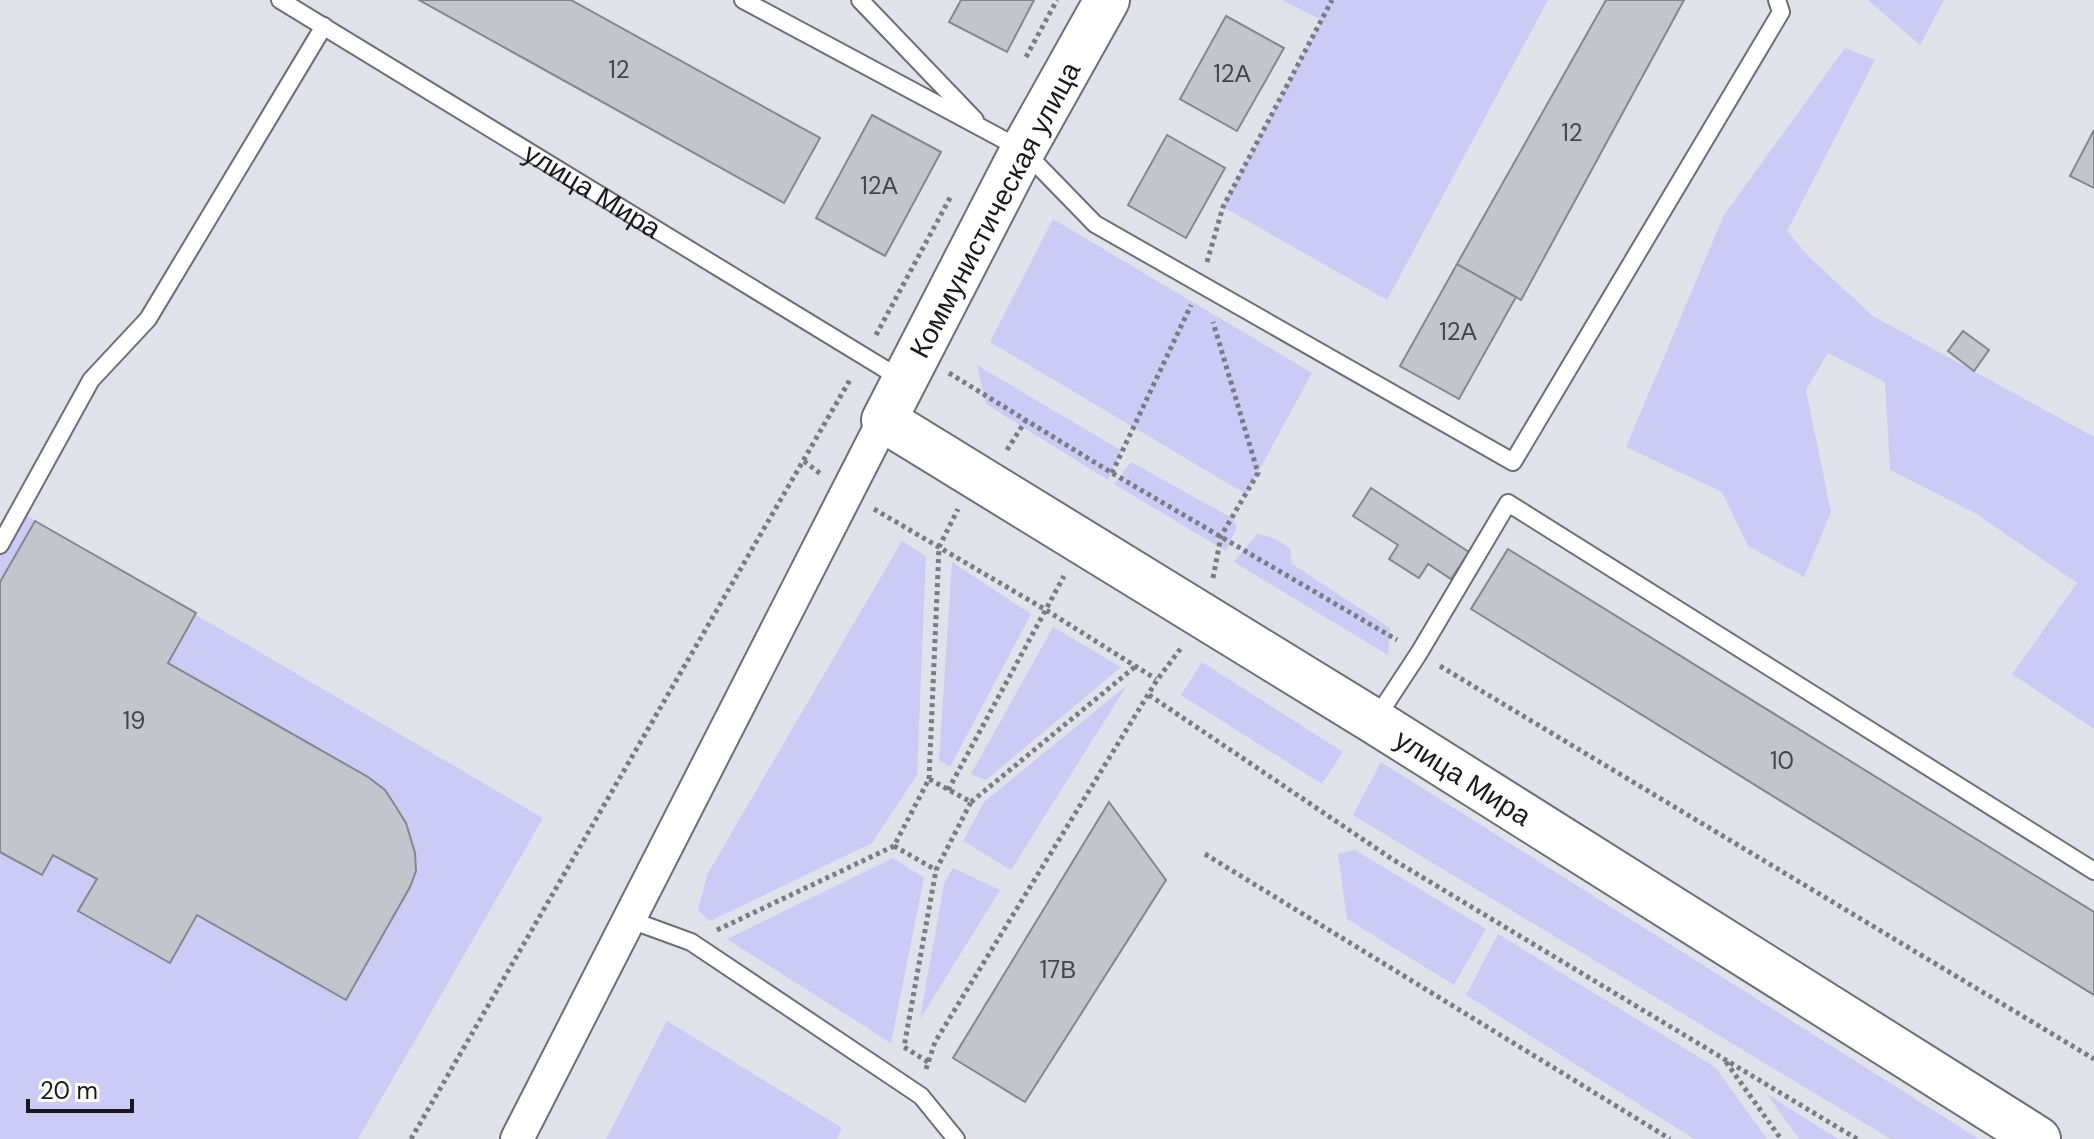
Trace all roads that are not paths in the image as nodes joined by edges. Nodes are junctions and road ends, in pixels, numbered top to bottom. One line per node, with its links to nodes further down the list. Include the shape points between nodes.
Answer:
1 (280, 0): 6 (lane, улица Мира)
2 (743, 0): 7 (lane)
3 (860, 0): 7 (lane)
4 (1107, 0): 7 (street, Коммунистическая улица)
5 (1777, 0): 7 (lane, via 1781,12 1513,462 1095,224)
6 (324, 26): 8 (lane, улица Мира, via 865,355); 10 (lane, via 148,319 91,380)
7 (1005, 141): 8 (street, Коммунистическая улица)
8 (911, 368): 9 (street, Коммунистическая улица)
9 (884, 420): 11 (street, улица Мира); 13 (street)
10 (0, 545)
11 (1374, 721): 12 (lane, via 1508,503); 16 (street, улица Мира)
12 (2094, 871)
13 (628, 919): 14 (street); 15 (lane, via 691,942 921,1096)
14 (517, 1139)
15 (956, 1139)
16 (2038, 1139)

